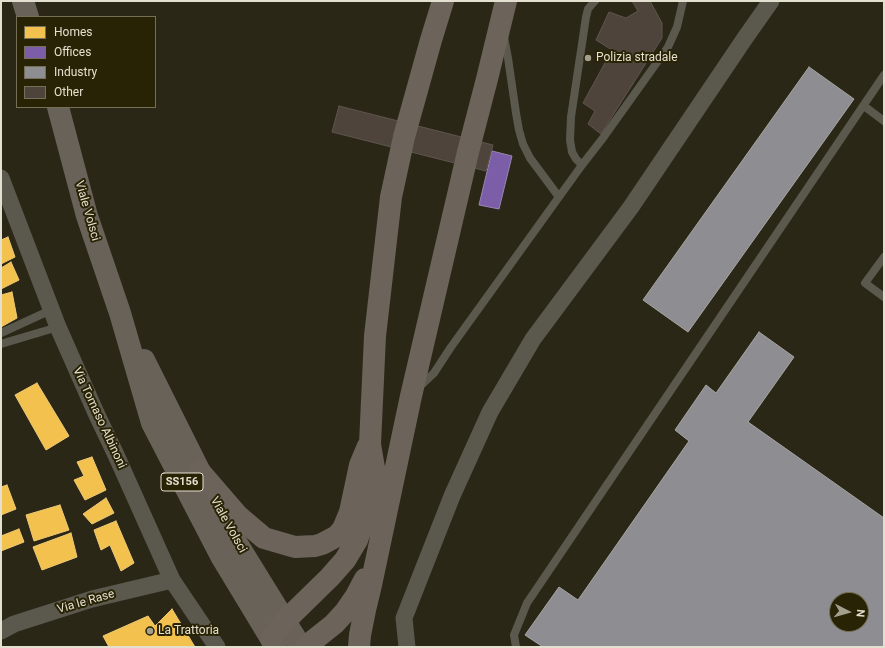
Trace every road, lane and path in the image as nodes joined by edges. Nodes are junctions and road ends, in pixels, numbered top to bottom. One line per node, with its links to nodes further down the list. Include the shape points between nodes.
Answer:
1 (23, 1): 7 (main road)
2 (443, 1): 23 (highway, via 404,137 391,197 375,336)
3 (595, 1): 12 (lane, via 588,9 586,17 571,117 572,152)
4 (683, 1): 12 (lane, via 677,27 668,47)
5 (771, 1): 34 (street, via 632,207 533,339 490,412 452,496 404,618)
6 (503, 11): 14 (lane, via 516,113 523,144 530,158); 22 (highway)
7 (28, 16)
8 (884, 75): 9 (lane)
9 (864, 106): 11 (lane); 35 (lane, via 527,603 514,635)
10 (58, 108): 18 (main road, Viale Volsci / SS156, via 87,216)
11 (884, 120)
12 (582, 165): 14 (lane)
13 (1, 178): 17 (street, Via Tomaso Albinoni)
14 (559, 197): 22 (lane, via 434,373)
15 (884, 257): 16 (lane, via 865,284)
16 (884, 297)
17 (51, 310): 19 (street, Via Tomaso Albinoni); 20 (lane)
18 (120, 313): 24 (main road, Viale Volsci / SS156); 29 (main road, Viale Volsci / SS156, via 152,423 221,556)
19 (58, 327): 21 (lane); 26 (street, Via Tomaso Albinoni)
20 (1, 334)
21 (1, 344)
22 (411, 396): 25 (highway)
23 (370, 444): 24 (highway, via 360,465 350,512 343,529 337,536 315,546 295,547 264,538 238,516); 27 (highway, via 374,468 372,493 357,540 345,560 330,577)
24 (200, 472): 27 (main road, Viale Volsci / SS156, via 230,532)
25 (379, 546): 32 (highway, via 346,612); 33 (highway, via 360,635)
26 (172, 580): 28 (street, Via le Rase, via 92,599 14,624); 30 (street, Via Tomaso Albinoni)
27 (285, 620): 29 (highway); 31 (main road, Viale Volsci / SS156)
28 (1, 631)
29 (274, 643)
30 (217, 647)
31 (301, 647)
32 (305, 647)
33 (360, 647)
34 (407, 647)
35 (516, 647)

